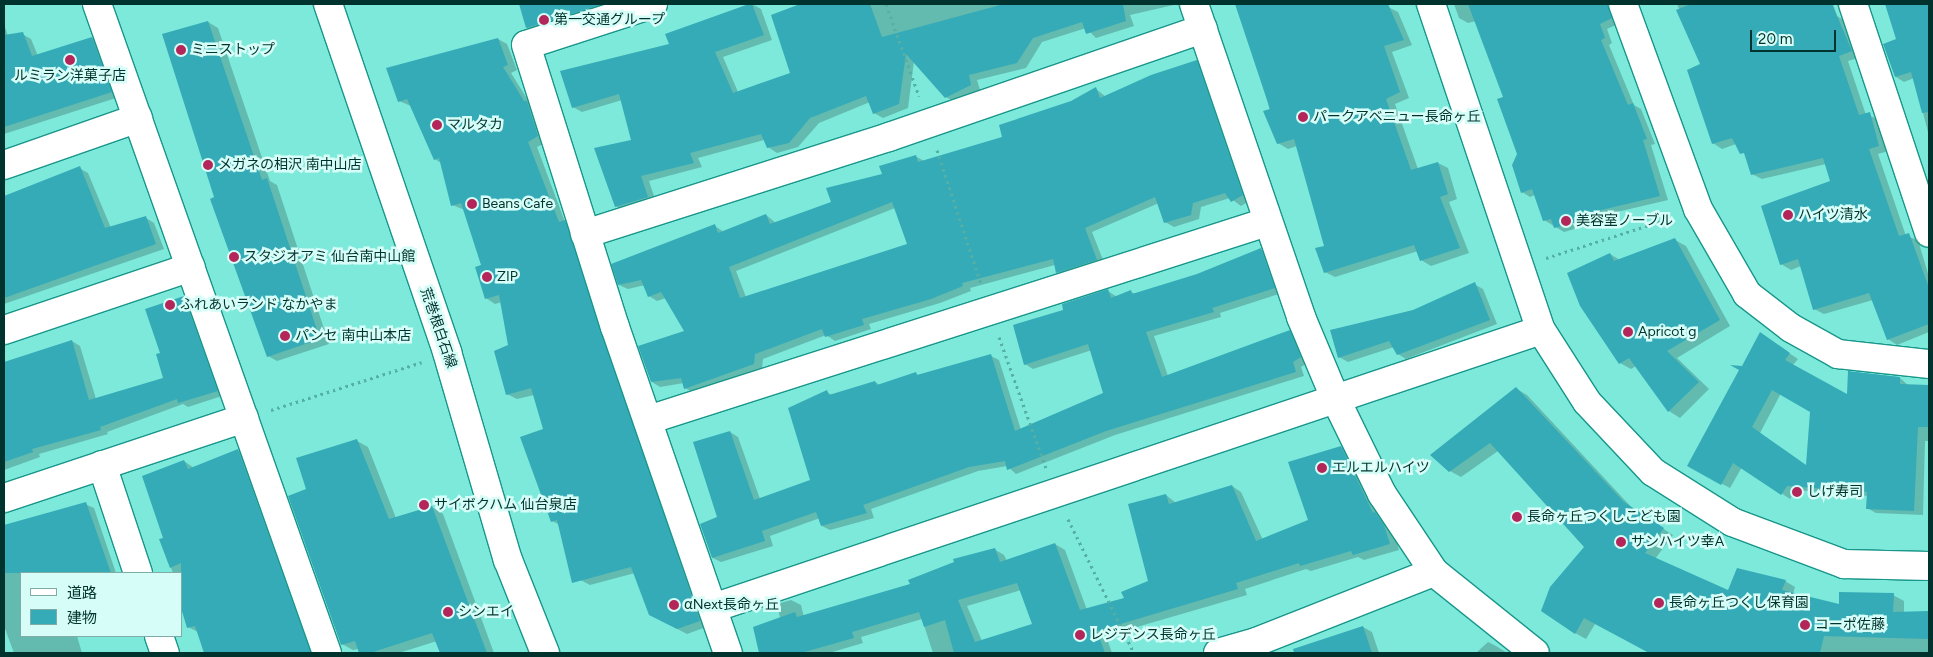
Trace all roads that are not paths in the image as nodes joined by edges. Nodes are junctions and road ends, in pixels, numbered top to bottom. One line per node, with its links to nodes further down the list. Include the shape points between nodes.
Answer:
1 (97, 4): 9 (street)
2 (328, 4): 31 (street, 荒巻根白石線, via 447,352 508,560)
3 (653, 4): 13 (street, via 526,45)
4 (1194, 4): 8 (street)
5 (1431, 4): 16 (street)
6 (1623, 4): 17 (street, via 1698,209 1747,294 1791,328 1838,354)
7 (1853, 4): 12 (street)
8 (1203, 30): 11 (street); 13 (street, via 888,137)
9 (138, 118): 10 (street); 14 (street)
10 (4, 165)
11 (1267, 222): 18 (street, via 1301,317); 20 (street)
12 (1929, 233)
13 (585, 234): 20 (street)
14 (191, 267): 15 (street); 19 (street)
15 (4, 330)
16 (1541, 330): 18 (street); 23 (street, via 1587,402 1652,472 1732,522 1844,564)
17 (1929, 364)
18 (1335, 398): 25 (street, via 1382,494); 26 (street)
19 (244, 418): 21 (street); 30 (street)
20 (648, 420): 26 (street)
21 (102, 465): 22 (street); 24 (street)
22 (4, 498)
23 (1929, 566)
24 (138, 572)
25 (1434, 572): 28 (street); 34 (street)
26 (713, 608): 32 (street)
27 (159, 637): 29 (street)
28 (1260, 648): 33 (street)
29 (165, 653)
30 (326, 653)
31 (545, 653)
32 (728, 653)
33 (1218, 653)
34 (1536, 653)

